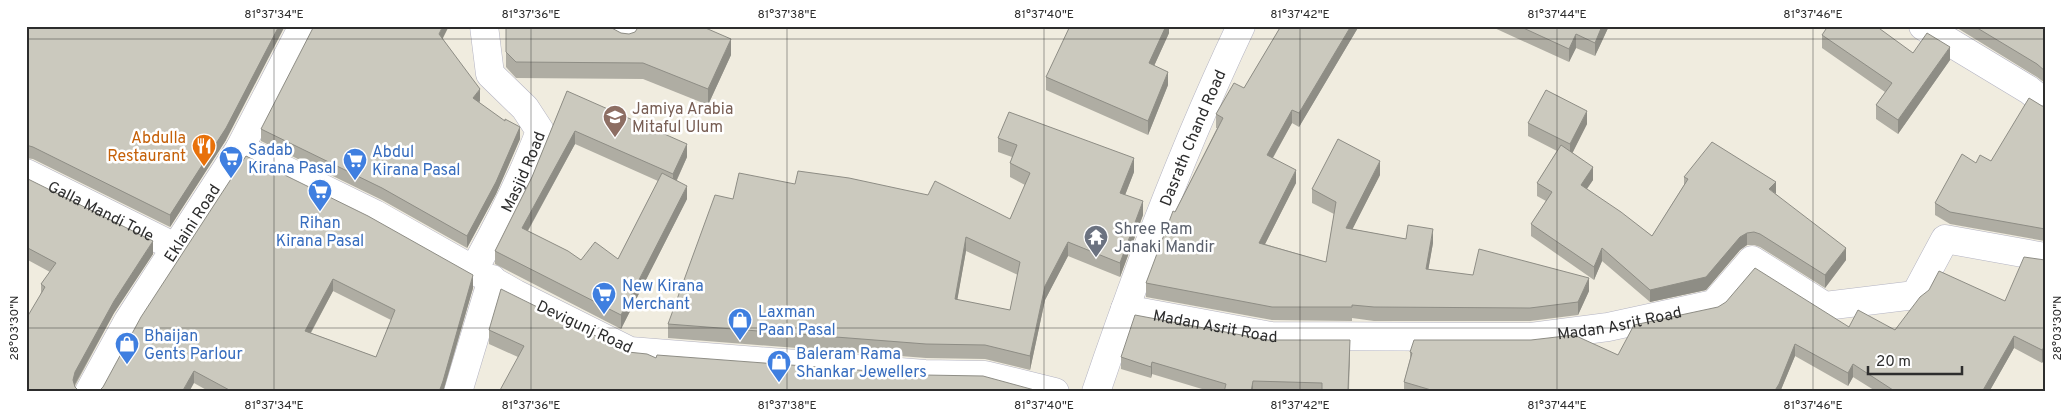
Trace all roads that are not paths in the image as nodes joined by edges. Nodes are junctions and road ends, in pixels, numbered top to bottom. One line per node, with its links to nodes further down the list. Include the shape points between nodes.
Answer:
1 (303, 26): 8 (street, Eklaini Road)
2 (484, 26): 12 (street, Masjid Road, via 490,74 525,108 540,131 503,216)
3 (608, 26): 4 (street, via 627,34)
4 (632, 26)
5 (1241, 26): 13 (street, Dasrath Chand Road, via 1214,83)
6 (1923, 26): 7 (street, via 2029,90)
7 (2045, 104)
8 (240, 148): 10 (street, Eklaini Road); 12 (street, Devigunj Road, via 375,214)
9 (26, 173): 10 (street, Galla Mandi Tole)
10 (175, 247): 14 (street, Eklaini Road, via 128,321)
11 (2045, 257): 13 (street, Madan Asrit Road, via 1945,239 1915,295 1825,306 1752,260 1714,304 1608,327 1531,337 1271,336)
12 (483, 274): 15 (street); 16 (street, Devigunj Road, via 630,351 925,374 985,375)
13 (1124, 309): 17 (street, Dasrath Chand Road)
14 (89, 392)
15 (458, 392)
16 (1055, 392)
17 (1096, 392)

